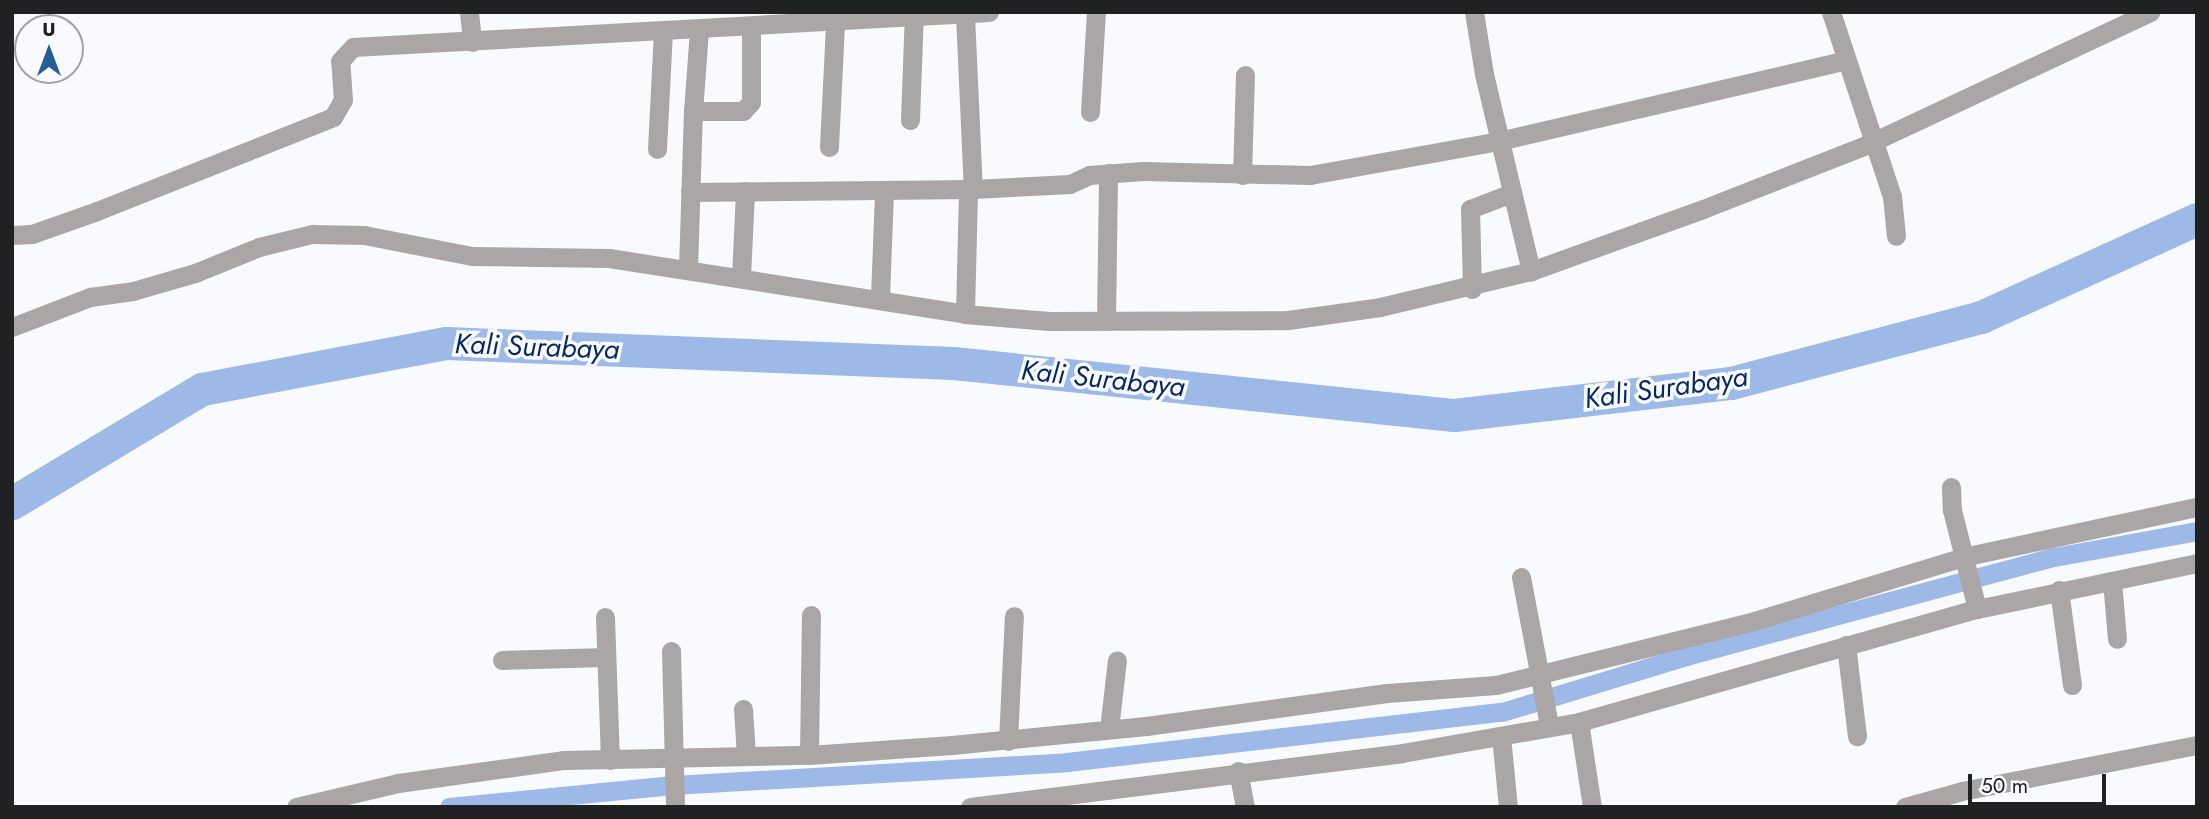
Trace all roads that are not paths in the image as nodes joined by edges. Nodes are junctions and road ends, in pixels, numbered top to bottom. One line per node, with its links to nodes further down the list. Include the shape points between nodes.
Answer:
1 (469, 12): 12 (street)
2 (989, 12): 8 (street)
3 (1096, 12): 16 (street)
4 (1474, 12): 18 (street)
5 (1831, 12): 13 (street)
6 (2150, 12): 19 (street)
7 (915, 15): 8 (street); 9 (street); 17 (street)
8 (964, 15): 24 (street)
9 (835, 23): 11 (street); 20 (street)
10 (681, 26): 11 (street); 12 (street); 15 (street); 21 (street)
11 (751, 26): 15 (street, via 748,110)
12 (472, 42): 29 (street, via 353,47 340,61 343,100 333,117 97,211 32,234)
13 (1846, 60): 18 (street); 19 (street)
14 (1245, 75): 23 (street)
15 (693, 111): 27 (street)
16 (1090, 112)
17 (910, 120)
18 (1499, 141): 23 (street, via 1329,173); 28 (street)
19 (1871, 142): 30 (street, via 1892,196); 32 (street)
20 (829, 147)
21 (657, 149)
22 (1108, 173): 23 (street); 24 (street, via 1070,184); 37 (street)
23 (1242, 175)
24 (970, 189): 26 (street); 36 (street)
25 (745, 191): 26 (street); 27 (street); 33 (street)
26 (884, 191): 35 (street)
27 (690, 192): 31 (street)
28 (1511, 193): 32 (street); 34 (street, via 1470,209)
29 (12, 235)
30 (1896, 236)
31 (688, 270): 33 (street); 38 (street, via 609,258 472,256 364,235 312,234 259,247 195,274 146,288 90,297)
32 (1531, 271): 34 (street)
33 (741, 277): 35 (street)
34 (1472, 289): 37 (street, via 1288,320)
35 (880, 298): 36 (street)
36 (965, 314): 37 (street)
37 (1106, 321)
38 (12, 327)
39 (1951, 487): 41 (street)
40 (2197, 507): 41 (street)
41 (1964, 559): 46 (street); 56 (street)
42 (2197, 563): 44 (street)
43 (1521, 577): 56 (street)
44 (2112, 580): 45 (street); 50 (street)
45 (2059, 590): 46 (street); 57 (street)
46 (1974, 601): 51 (street)
47 (811, 615): 67 (street)
48 (1014, 616): 64 (street)
49 (605, 617): 53 (street)
50 (2118, 639)
51 (1846, 645): 60 (street); 63 (street)
52 (671, 651): 69 (street)
53 (606, 657): 54 (street); 68 (street)
54 (502, 660)
55 (1117, 660): 61 (street)
56 (1540, 678): 59 (street); 61 (street)
57 (2072, 685)
58 (743, 709): 66 (street)
59 (1548, 720): 60 (street); 62 (street)
60 (1579, 722): 77 (street)
61 (1109, 729): 64 (street)
62 (1501, 736): 70 (street); 76 (street)
63 (1857, 736)
64 (1007, 740): 67 (street)
65 (2197, 745): 78 (street, via 1962,791)
66 (746, 755): 67 (street); 69 (street)
67 (809, 755)
68 (610, 760): 69 (street); 73 (street, via 564,760 398,783)
69 (675, 760): 74 (street)
70 (1238, 771): 71 (street); 75 (street)
71 (1096, 799): 72 (street)
72 (982, 806)
73 (296, 807)
74 (675, 807)
75 (1245, 807)
76 (1508, 807)
77 (1592, 807)
78 (1905, 807)

